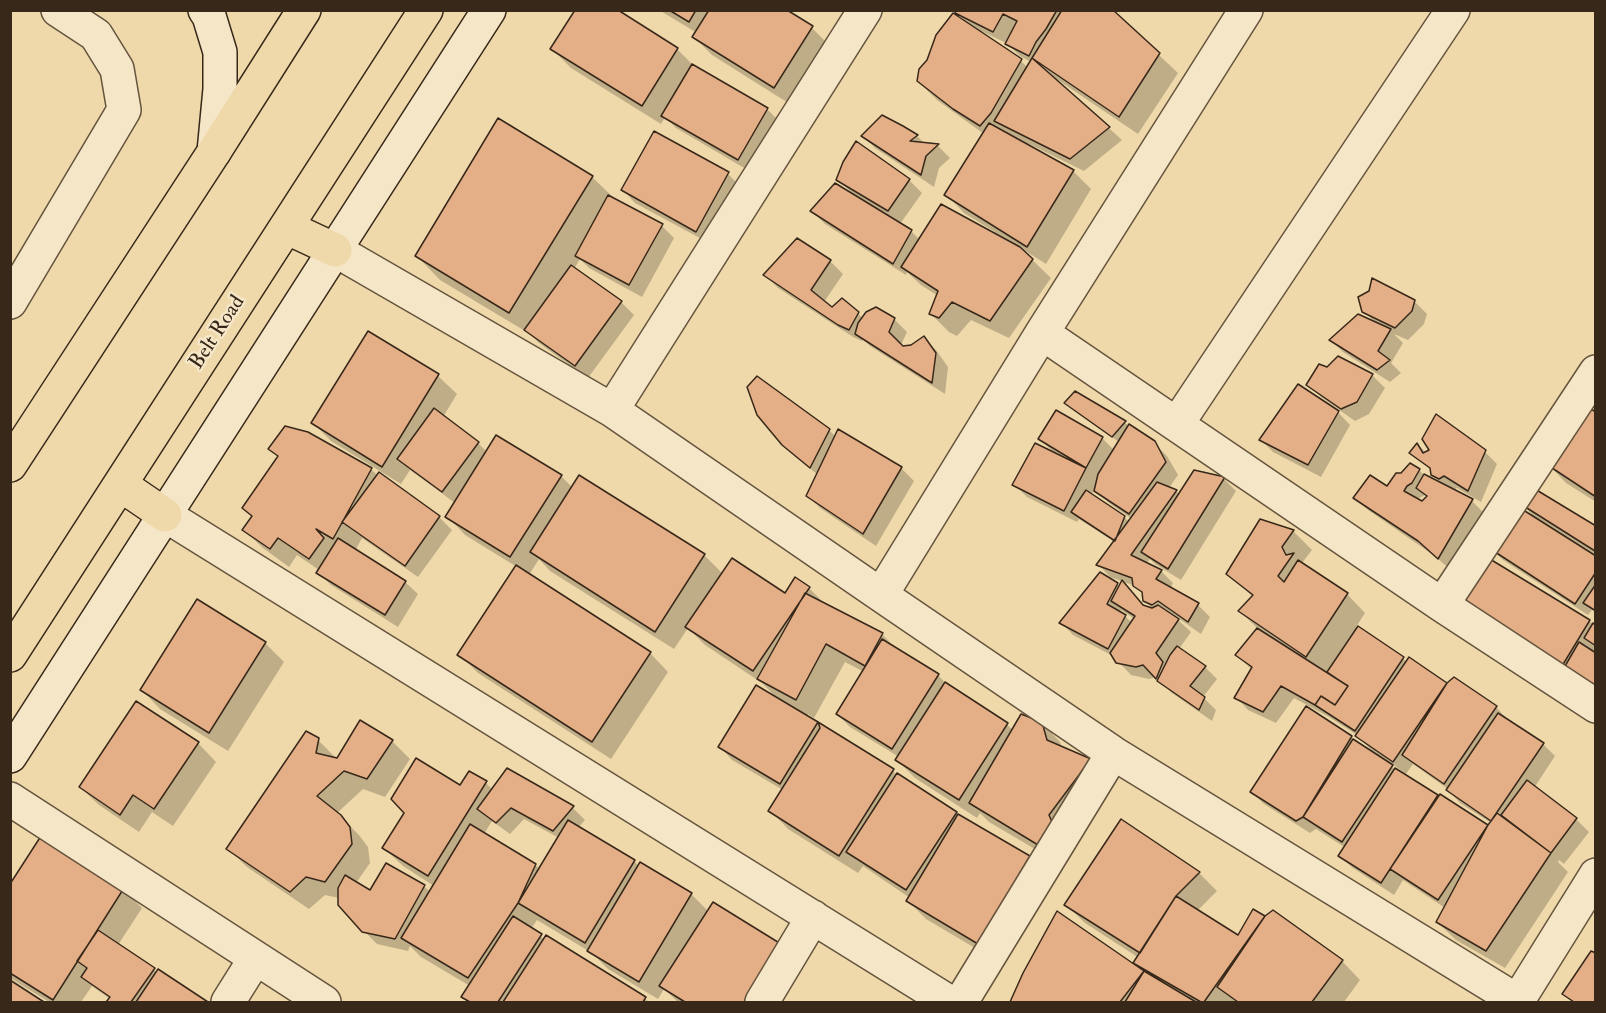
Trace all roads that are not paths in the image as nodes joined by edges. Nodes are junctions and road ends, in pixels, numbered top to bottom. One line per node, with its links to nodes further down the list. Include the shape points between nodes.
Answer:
1 (58, 10): 12 (street, via 96,35 117,69 124,110)
2 (205, 10): 9 (street, via 220,52)
3 (304, 10): 9 (main road)
4 (426, 10): 10 (main road, Belt Road)
5 (489, 10): 11 (street)
6 (865, 10): 15 (street)
7 (1246, 10): 13 (street)
8 (1453, 10): 16 (street)
9 (214, 152): 17 (main road)
10 (286, 227): 11 (main road); 18 (main road, Belt Road)
11 (335, 250): 15 (street); 19 (street)
12 (10, 302)
13 (1042, 333): 16 (street); 20 (street)
14 (1596, 372): 21 (street)
15 (612, 410): 20 (street)
16 (1177, 424): 21 (street)
17 (10, 465)
18 (121, 484): 19 (main road); 22 (main road, Belt Road)
19 (165, 515): 25 (street); 28 (street)
20 (881, 596): 24 (street)
21 (1442, 605): 23 (street)
22 (10, 655)
23 (1596, 706)
24 (1113, 753): 34 (street); 35 (street)
25 (10, 756)
26 (10, 799): 29 (street)
27 (1596, 875): 35 (street)
28 (813, 917): 32 (street); 33 (street)
29 (255, 958): 30 (street); 31 (street)
30 (228, 1002)
31 (324, 1002)
32 (762, 1002)
33 (949, 1002)
34 (962, 1002)
35 (1518, 1002)

